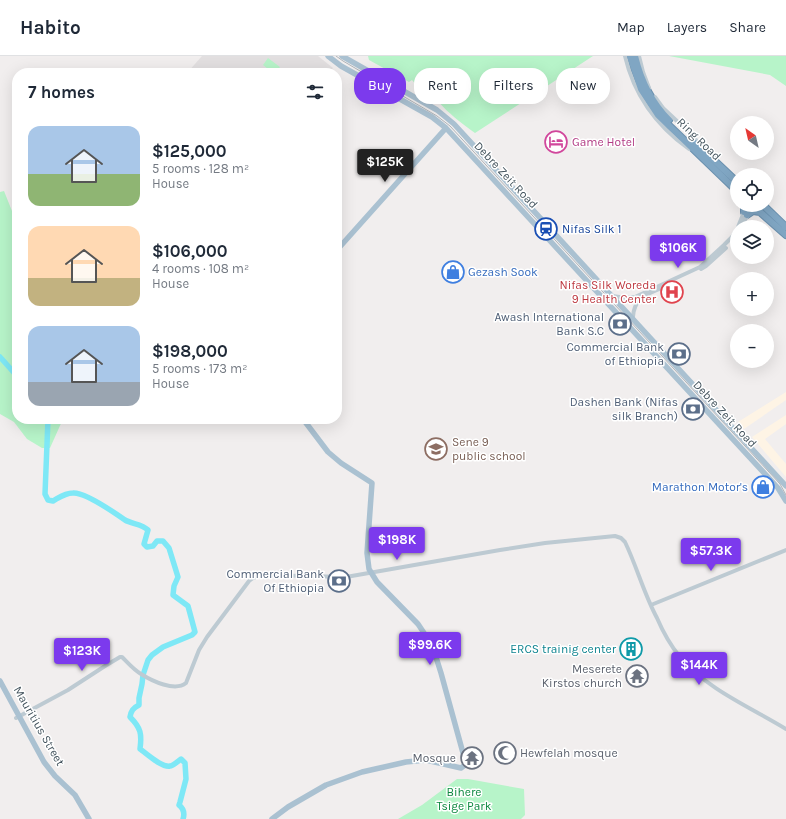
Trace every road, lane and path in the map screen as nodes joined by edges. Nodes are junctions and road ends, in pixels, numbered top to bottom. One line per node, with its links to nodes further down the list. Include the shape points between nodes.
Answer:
1 (328, 56): 7 (main road, Debre Zeit Road, via 341,66 432,117)
2 (342, 56): 19 (main road, Debre Zeit Road, via 447,118)
3 (625, 56): 8 (street, via 638,92 655,118 685,145)
4 (630, 56): 8 (highway, Ring Road, via 639,85 650,105)
5 (634, 56): 8 (highway, Ring Road, via 643,84 654,102)
6 (639, 56): 8 (street, via 647,82 657,100 694,137)
7 (446, 128): 17 (main road); 23 (main road, Debre Zeit Road, via 778,488)
8 (699, 150): 9 (highway, Ring Road); 10 (highway, Ring Road)
9 (730, 176)
10 (730, 183)
11 (760, 212): 14 (highway)
12 (770, 212): 13 (highway)
13 (786, 227)
14 (786, 235)
15 (730, 238): 18 (street, via 704,264)
16 (730, 243): 18 (street, via 706,266)
17 (342, 244)
18 (662, 286): 19 (street, via 635,297); 20 (street, via 636,302)
19 (612, 296): 20 (main road, Debre Zeit Road)
20 (632, 318): 22 (main road, Debre Zeit Road)
21 (307, 424): 25 (main road, via 328,452 372,483 367,553)
22 (786, 486)
23 (786, 501)
24 (786, 550): 26 (street)
25 (370, 574): 26 (street, via 545,543 617,537 627,546); 29 (street, via 346,577 262,575 253,578 207,637 183,686 171,687 140,674 120,657 68,690); 32 (main road, via 414,620 430,642 441,672 465,761 464,767 457,768 426,760 362,772 326,785)
26 (651, 605): 30 (street, via 674,649 692,670 718,690)
27 (0, 681): 29 (main road, Mauritius Street)
28 (0, 687): 29 (main road, Mauritius Street)
29 (18, 717): 31 (main road, Mauritius Street, via 46,766 75,795)
30 (786, 729)
31 (88, 819)
32 (272, 819)

